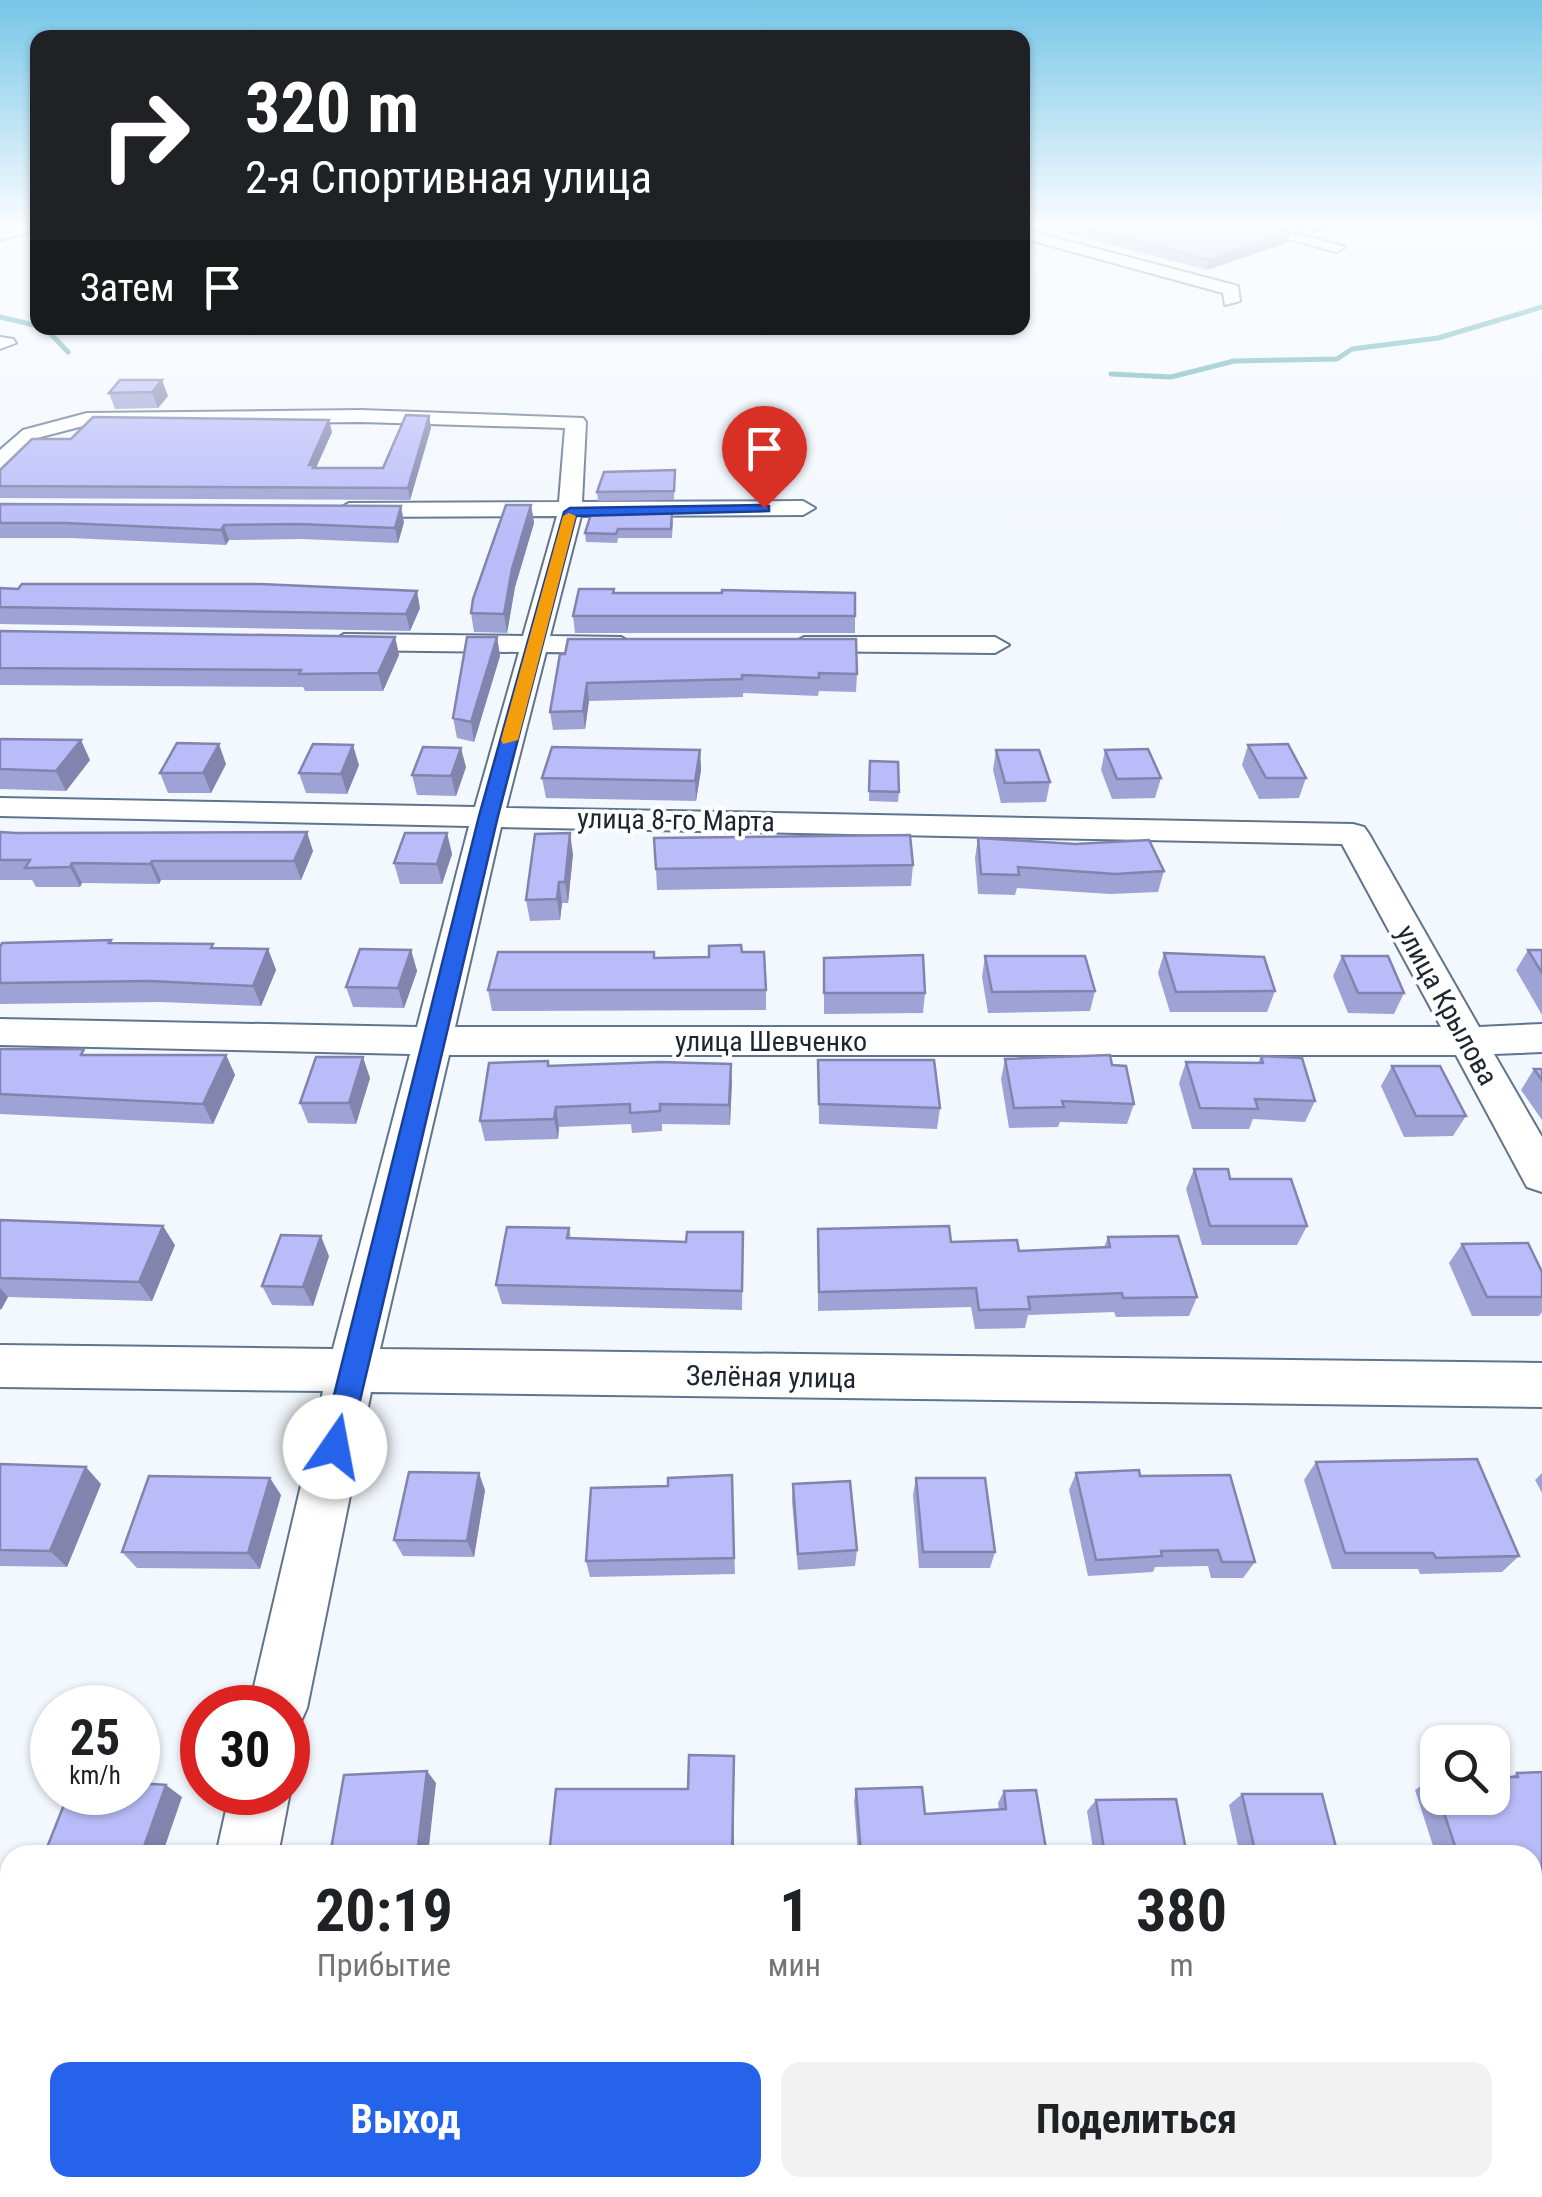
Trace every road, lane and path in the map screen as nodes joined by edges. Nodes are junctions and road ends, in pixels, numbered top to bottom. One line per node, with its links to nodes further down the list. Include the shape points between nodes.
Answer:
1 (0, 462): 4 (street, via 30,434 87,419 576,422)
2 (803, 508): 4 (street)
3 (334, 510): 4 (street)
4 (570, 512): 9 (street)
5 (317, 642): 9 (street)
6 (995, 644): 8 (street)
7 (655, 645): 9 (street)
8 (775, 645)
9 (535, 646): 11 (street)
10 (0, 807): 11 (street, улица 8-го Марта)
11 (488, 816): 12 (street, улица 8-го Марта); 15 (street)
12 (1353, 834): 16 (street, улица Крылова)
13 (0, 1032): 15 (street, улица Шевченко)
14 (1542, 1038): 16 (street, улица Шевченко)
15 (435, 1041): 16 (street, улица Шевченко); 19 (street)
16 (1466, 1041): 17 (street, улица Крылова)
17 (1542, 1175)
18 (0, 1366): 19 (street, Зелёная улица)
19 (351, 1372): 20 (street, Зелёная улица); 21 (street)
20 (1542, 1385)
21 (283, 1685)
22 (255, 1815): 23 (street)
23 (248, 1845)

